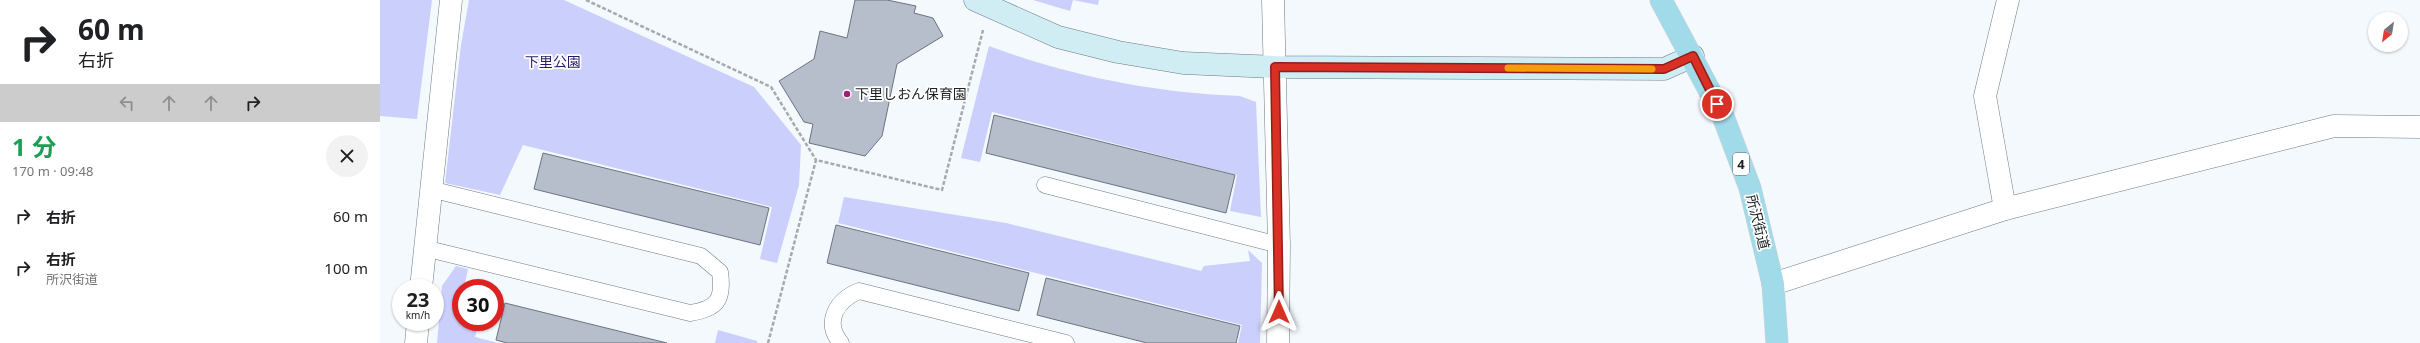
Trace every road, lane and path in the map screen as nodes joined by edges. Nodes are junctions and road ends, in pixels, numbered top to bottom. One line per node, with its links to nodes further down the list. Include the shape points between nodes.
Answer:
1 (451, 0): 12 (street)
2 (586, 0): 10 (path, via 771,87)
3 (1273, 0): 8 (street)
4 (1661, 0): 7 (main road, 所沢街道 / 4)
5 (2008, 0): 13 (street, via 1985,96)
6 (982, 3): 8 (street, via 1058,37 1118,52 1183,63); 10 (path, via 942,190)
7 (1693, 56): 8 (street, via 1664,69); 17 (main road, 所沢街道 / 4, via 1723,116 1750,188)
8 (1275, 67): 14 (street)
9 (2420, 127): 13 (street, via 2334,126)
10 (816, 160): 20 (path)
11 (1045, 185): 14 (lane)
12 (430, 189): 15 (street); 15 (lane, via 700,256 720,272 722,286 717,303 707,311 690,313)
13 (2005, 209): 17 (street)
14 (1279, 245): 23 (street)
15 (424, 248): 16 (street)
16 (422, 279)
17 (1773, 284): 24 (main road, 所沢街道 / 4)
18 (417, 331): 19 (street)
19 (416, 343)
20 (768, 343)
21 (841, 343): 22 (lane, via 833,331 832,319 837,306 859,290)
22 (1066, 343)
23 (1278, 343)
24 (1777, 343)

